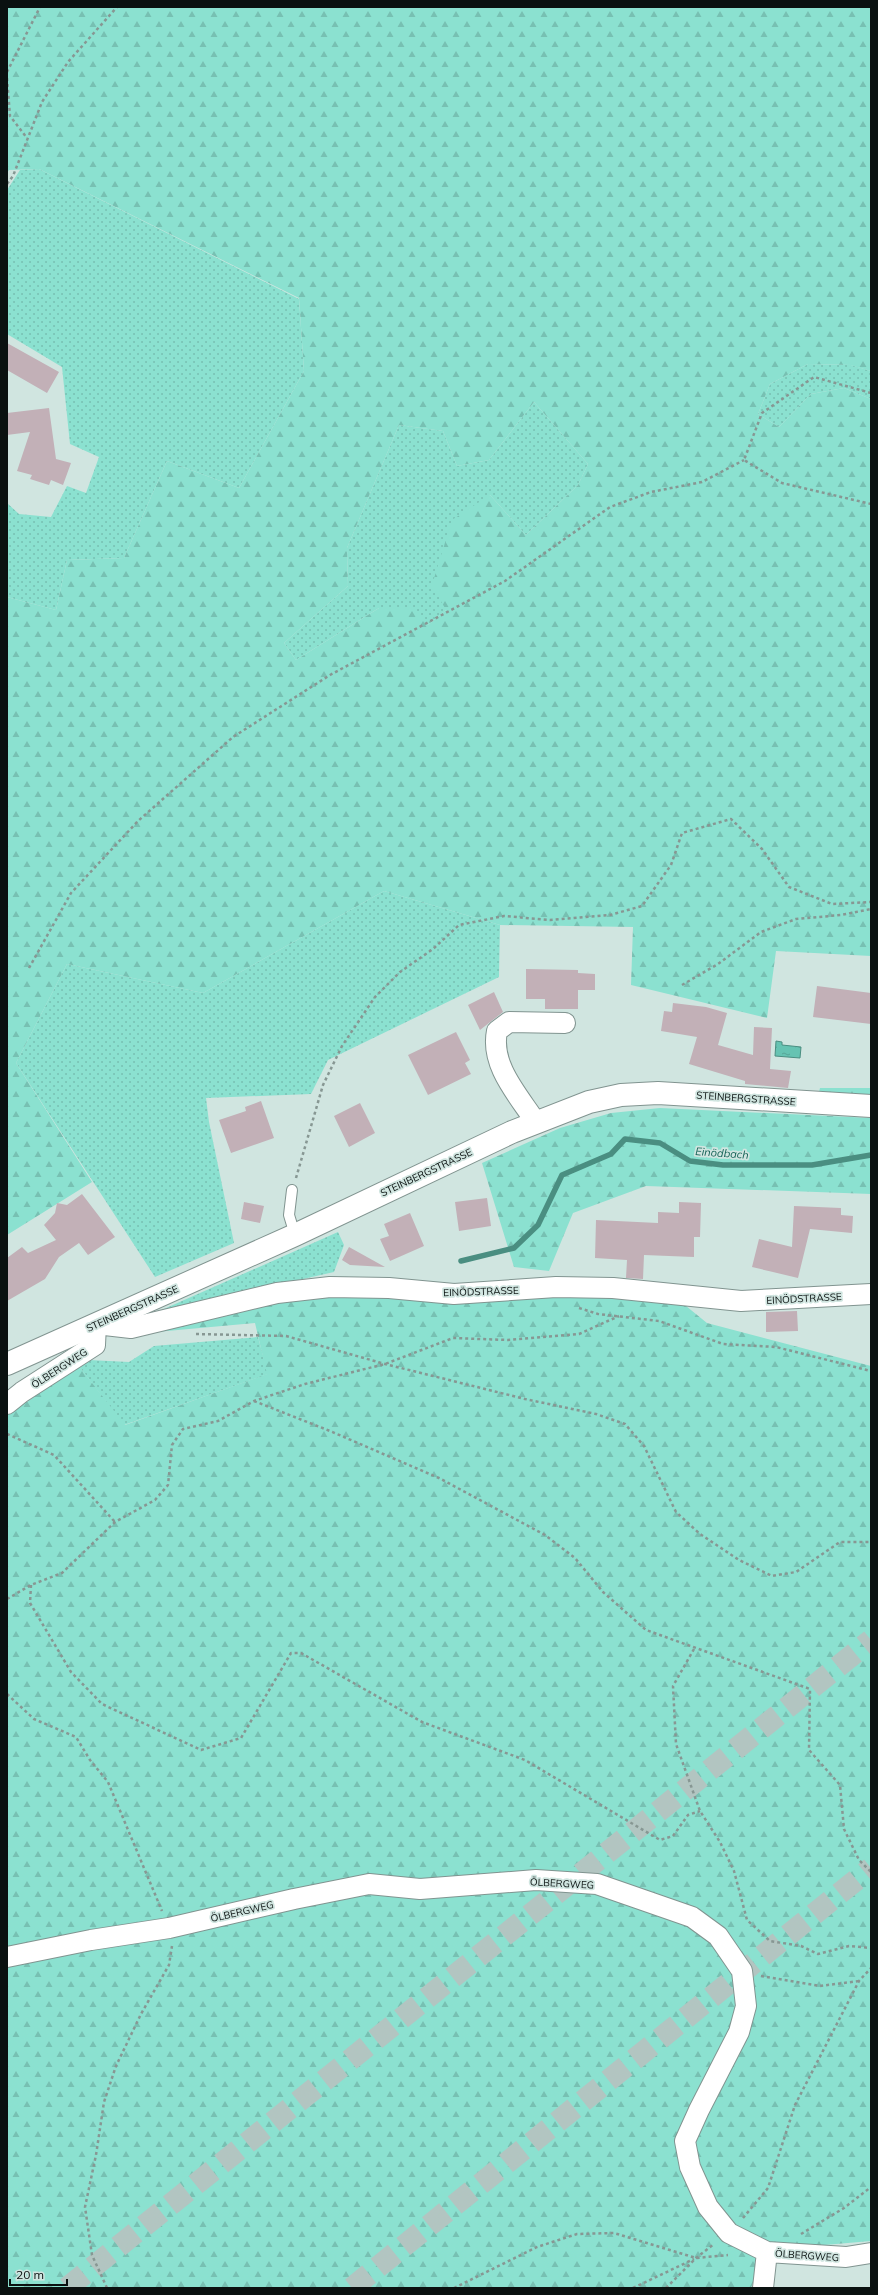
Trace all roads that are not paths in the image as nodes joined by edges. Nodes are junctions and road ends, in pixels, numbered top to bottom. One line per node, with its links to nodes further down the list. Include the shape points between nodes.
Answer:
1 (565, 1023): 3 (street, via 509,1022 497,1031 495,1043 500,1067)
2 (871, 1106): 3 (main road, STEINBERGSTRASSE, via 658,1093 589,1102)
3 (535, 1121): 5 (main road, STEINBERGSTRASSE)
4 (292, 1190): 5 (lane, via 289,1215)
5 (295, 1235): 7 (main road, STEINBERGSTRASSE)
6 (871, 1294): 7 (street, EINÖDSTRASSE, via 741,1301 613,1288 567,1287 454,1294 389,1288 330,1287 277,1293 131,1328)
7 (96, 1324): 8 (main road, STEINBERGSTRASSE); 9 (street, ÖLBERGWEG, via 95,1345)
8 (7, 1364)
9 (7, 1404)
10 (7, 1957): 11 (street, ÖLBERGWEG, via 169,1928 294,1898 369,1884 420,1889 536,1880 596,1884 692,1917 718,1936 742,1971 746,2006 739,2032 685,2141 690,2167 708,2207 729,2234)
11 (767, 2252): 12 (street, ÖLBERGWEG, via 846,2257); 13 (street, ÖLBERGWEG)
12 (871, 2253)
13 (763, 2288)

